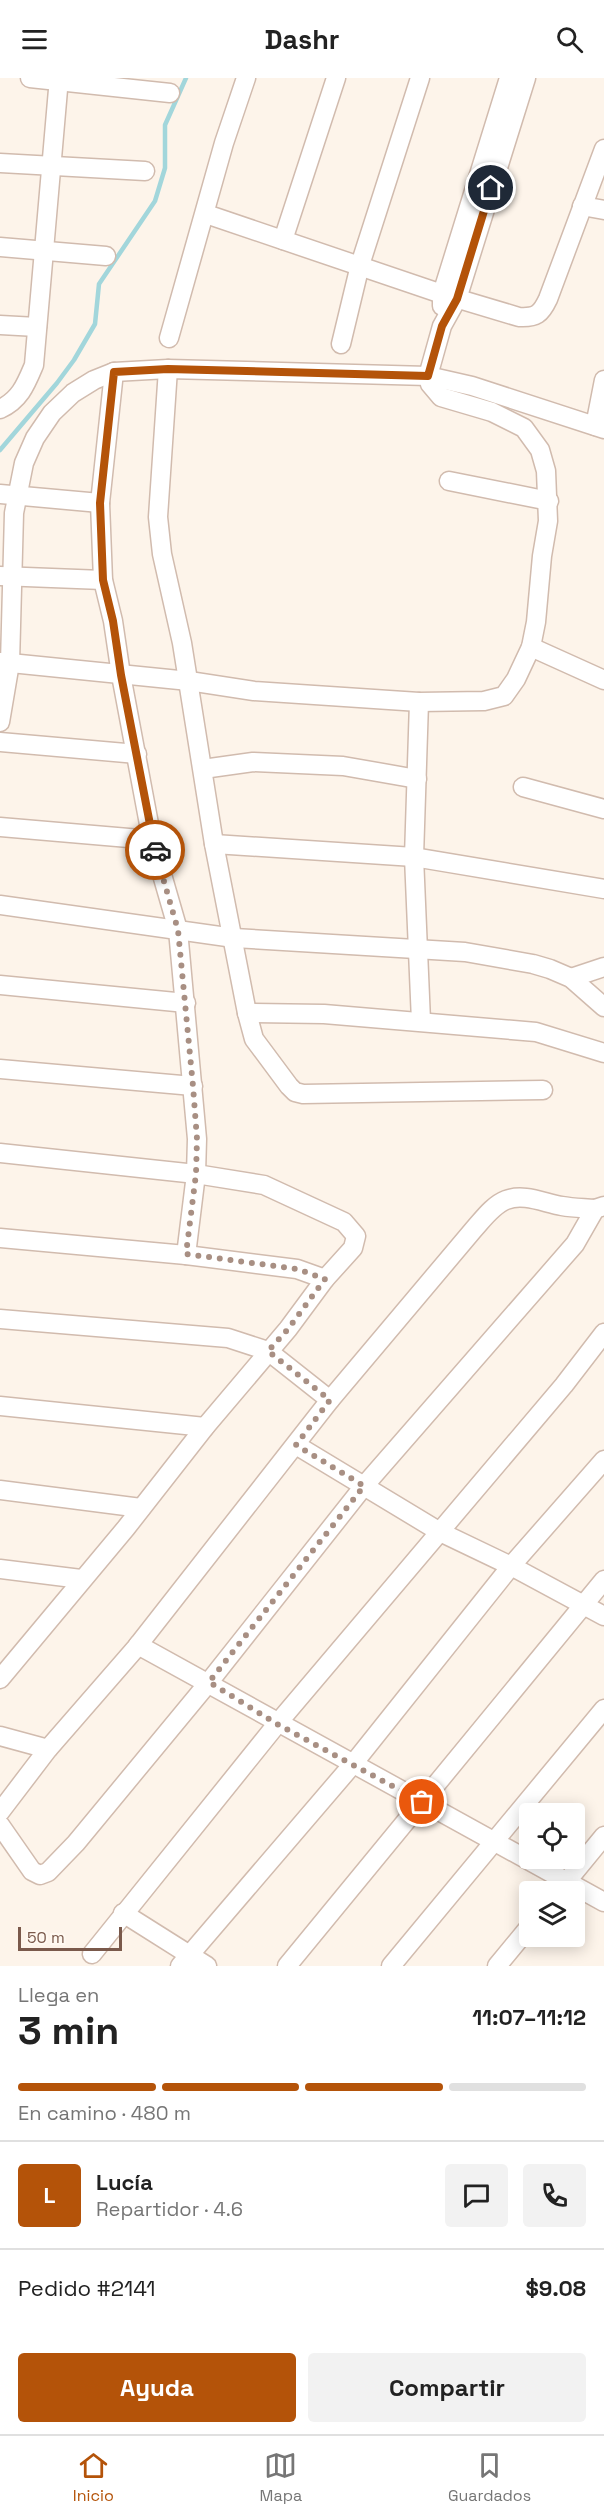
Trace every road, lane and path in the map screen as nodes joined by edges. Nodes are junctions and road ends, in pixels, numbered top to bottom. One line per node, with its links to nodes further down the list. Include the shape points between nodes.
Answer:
1 (30, 78): 7 (street)
2 (246, 78): 15 (street)
3 (336, 78): 16 (street)
4 (420, 78): 20 (street)
5 (509, 78): 21 (street)
6 (526, 78): 21 (street)
7 (59, 79): 8 (street); 11 (street)
8 (170, 93)
9 (604, 149): 13 (street)
10 (0, 163): 11 (street)
11 (53, 168): 12 (street); 18 (street)
12 (145, 171)
13 (582, 206): 14 (street); 21 (street, via 541,313 531,318 519,317)
14 (604, 210)
15 (206, 214): 16 (street); 24 (street)
16 (283, 240): 20 (street)
17 (0, 247): 18 (street)
18 (45, 252): 19 (street); 23 (street)
19 (106, 256)
20 (360, 265): 21 (street); 25 (street)
21 (449, 296): 28 (street)
22 (0, 325): 23 (street)
23 (37, 327): 30 (street, via 34,365 27,382 12,404)
24 (169, 338)
25 (341, 344)
26 (168, 369): 27 (street); 28 (street); 42 (street, via 158,517)
27 (114, 372): 33 (street, via 74,393 52,413 35,438); 35 (street)
28 (428, 376): 31 (street); 34 (street, via 441,398 492,412 525,428 540,450)
29 (604, 380): 31 (street)
30 (0, 409)
31 (599, 427)
32 (448, 481): 34 (street)
33 (9, 494): 35 (street); 36 (street, via 14,513)
34 (549, 501): 38 (street, via 540,599)
35 (100, 503): 37 (street)
36 (6, 577): 37 (street); 39 (street)
37 (103, 580): 40 (street)
38 (531, 647): 41 (street); 43 (street, via 504,696 484,701)
39 (5, 662): 40 (street); 44 (street)
40 (121, 675): 42 (street); 46 (street)
41 (604, 680)
42 (189, 681): 43 (street, via 254,691); 47 (street)
43 (419, 702): 48 (street)
44 (0, 722)
45 (0, 742): 46 (street)
46 (137, 754): 52 (street)
47 (203, 769): 48 (street, via 253,762 343,766); 53 (street)
48 (417, 779): 54 (street)
49 (523, 787): 50 (street)
50 (604, 809)
51 (0, 827): 52 (street)
52 (152, 840): 57 (street)
53 (214, 843): 54 (street); 58 (street)
54 (414, 857): 55 (street); 59 (street)
55 (604, 889)
56 (0, 905): 57 (street)
57 (178, 930): 58 (street); 63 (street)
58 (234, 938): 59 (street); 65 (street)
59 (416, 948): 61 (street, via 533,964); 66 (street)
60 (604, 967): 61 (street)
61 (570, 978): 64 (street)
62 (0, 985): 63 (street)
63 (186, 1003): 69 (street)
64 (604, 1007)
65 (247, 1013): 66 (street, via 324,1014); 70 (street, via 254,1039 295,1092 330,1095)
66 (420, 1022): 67 (street, via 536,1032)
67 (604, 1053)
68 (0, 1069): 69 (street)
69 (193, 1086): 72 (street)
70 (543, 1090)
71 (0, 1153): 72 (street)
72 (196, 1174): 75 (street); 76 (street, via 264,1185 344,1222 356,1236 353,1248)
73 (600, 1207): 80 (street, via 560,1206 528,1198 504,1201 474,1229); 85 (street, via 575,1244)
74 (0, 1238): 75 (street)
75 (186, 1254): 76 (street, via 297,1269)
76 (325, 1279): 79 (street)
77 (0, 1319): 79 (street, via 228,1338)
78 (604, 1333): 88 (street)
79 (268, 1351): 80 (street); 82 (street)
80 (330, 1400): 83 (street)
81 (0, 1406): 82 (street)
82 (205, 1427): 87 (street)
83 (296, 1445): 85 (street); 95 (street)
84 (604, 1460): 89 (street)
85 (364, 1486): 88 (street); 98 (street)
86 (0, 1490): 87 (street)
87 (141, 1509): 91 (street)
88 (440, 1532): 89 (street); 100 (street)
89 (511, 1566): 93 (street); 103 (street)
90 (0, 1569): 91 (street)
91 (81, 1579): 96 (street)
92 (604, 1580): 93 (street)
93 (583, 1605): 94 (street); 104 (street)
94 (604, 1616)
95 (138, 1645): 98 (street); 102 (street)
96 (9, 1656): 97 (street)
97 (0, 1679)
98 (209, 1682): 100 (street); 106 (street, via 48,1872 40,1875 32,1871)
99 (604, 1709): 108 (street)
100 (277, 1724): 103 (street); 113 (street)
101 (0, 1736): 102 (street)
102 (48, 1749): 105 (street)
103 (353, 1764): 104 (street); 116 (street)
104 (422, 1802): 108 (street); 118 (street)
105 (0, 1812)
106 (0, 1825)
107 (604, 1836): 110 (street)
108 (493, 1841): 109 (street); 119 (street)
109 (554, 1881)
110 (566, 1881)
111 (585, 1895): 112 (street)
112 (604, 1902)
113 (123, 1913): 115 (street); 116 (street)
114 (519, 1939): 120 (street)
115 (92, 1954)
116 (184, 1960): 117 (street)
117 (207, 1966)
118 (287, 1966)
119 (391, 1966)
120 (497, 1966)

